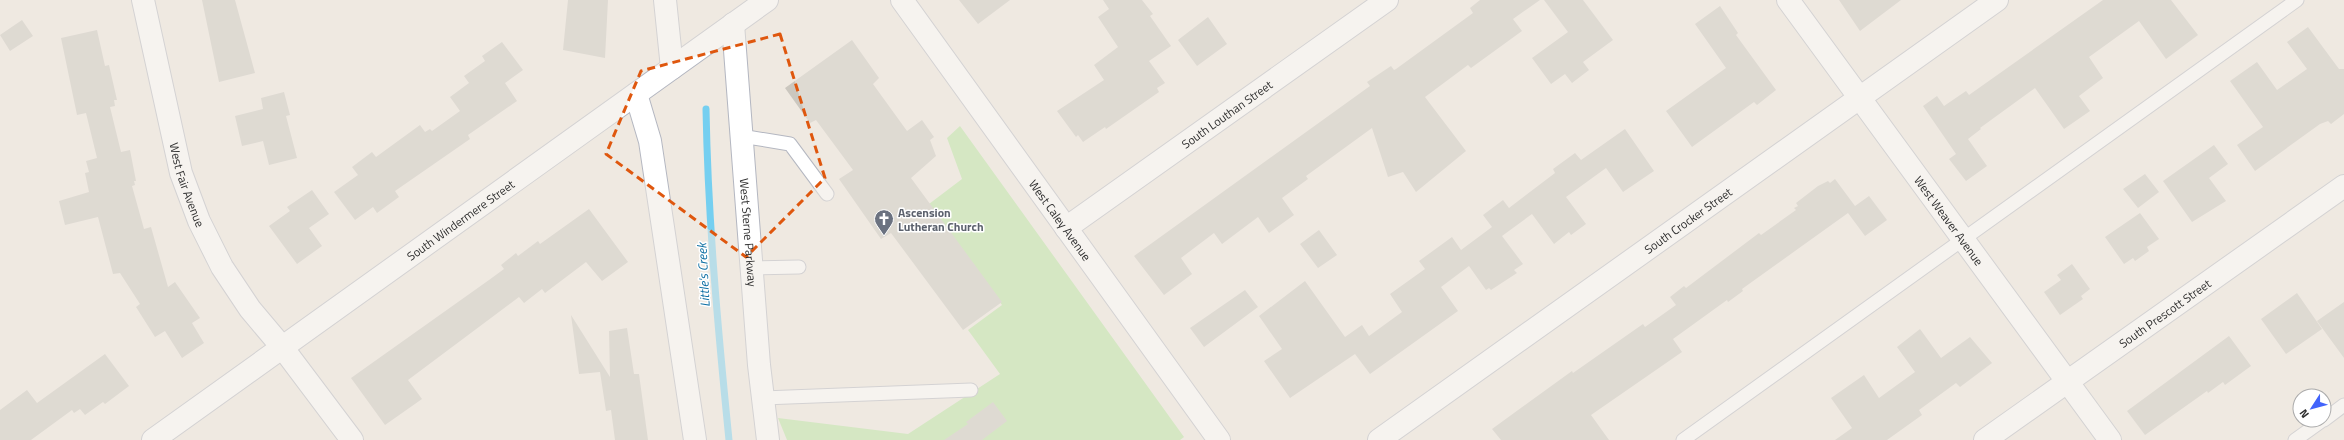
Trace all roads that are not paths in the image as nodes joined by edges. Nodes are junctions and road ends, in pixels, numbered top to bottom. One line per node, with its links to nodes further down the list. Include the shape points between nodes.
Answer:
1 (143, 0): 20 (street, West Fair Avenue, via 182,172 199,221 222,267 250,310)
2 (666, 0): 10 (street)
3 (767, 0): 9 (street, South Windermere Street)
4 (902, 0): 16 (street, West Caley Avenue)
5 (1387, 0): 16 (street, South Louthan Street)
6 (1788, 0): 12 (street, West Weaver Avenue)
7 (1997, 0): 12 (street, South Crocker Street)
8 (2297, 0): 17 (lane)
9 (733, 24): 10 (street, South Windermere Street); 13 (street, West Sterne Parkway)
10 (672, 68): 11 (street, South Windermere Street)
11 (636, 94): 20 (street, South Windermere Street); 29 (street, via 650,141)
12 (1859, 98): 17 (street, West Weaver Avenue); 32 (street, South Crocker Street)
13 (741, 136): 15 (lane, via 790,144); 19 (street, West Sterne Parkway)
14 (2344, 186): 21 (street, South Prescott Street)
15 (827, 194)
16 (1066, 228): 31 (street, West Caley Avenue)
17 (1963, 240): 21 (street, West Weaver Avenue); 33 (lane)
18 (799, 267): 19 (lane)
19 (752, 268): 23 (street, West Sterne Parkway)
20 (282, 347): 27 (street, South Windermere Street); 28 (street, West Fair Avenue)
21 (2067, 382): 34 (street, South Prescott Street); 35 (street, West Weaver Avenue)
22 (971, 390): 23 (lane)
23 (763, 398): 30 (street, West Sterne Parkway)
24 (2344, 405): 25 (lane)
25 (2332, 414)
26 (2312, 428): 36 (lane)
27 (153, 440)
28 (352, 440)
29 (695, 440)
30 (768, 440)
31 (1219, 440)
32 (1379, 440)
33 (1683, 440)
34 (1985, 440)
35 (2110, 440)
36 (2295, 440)

